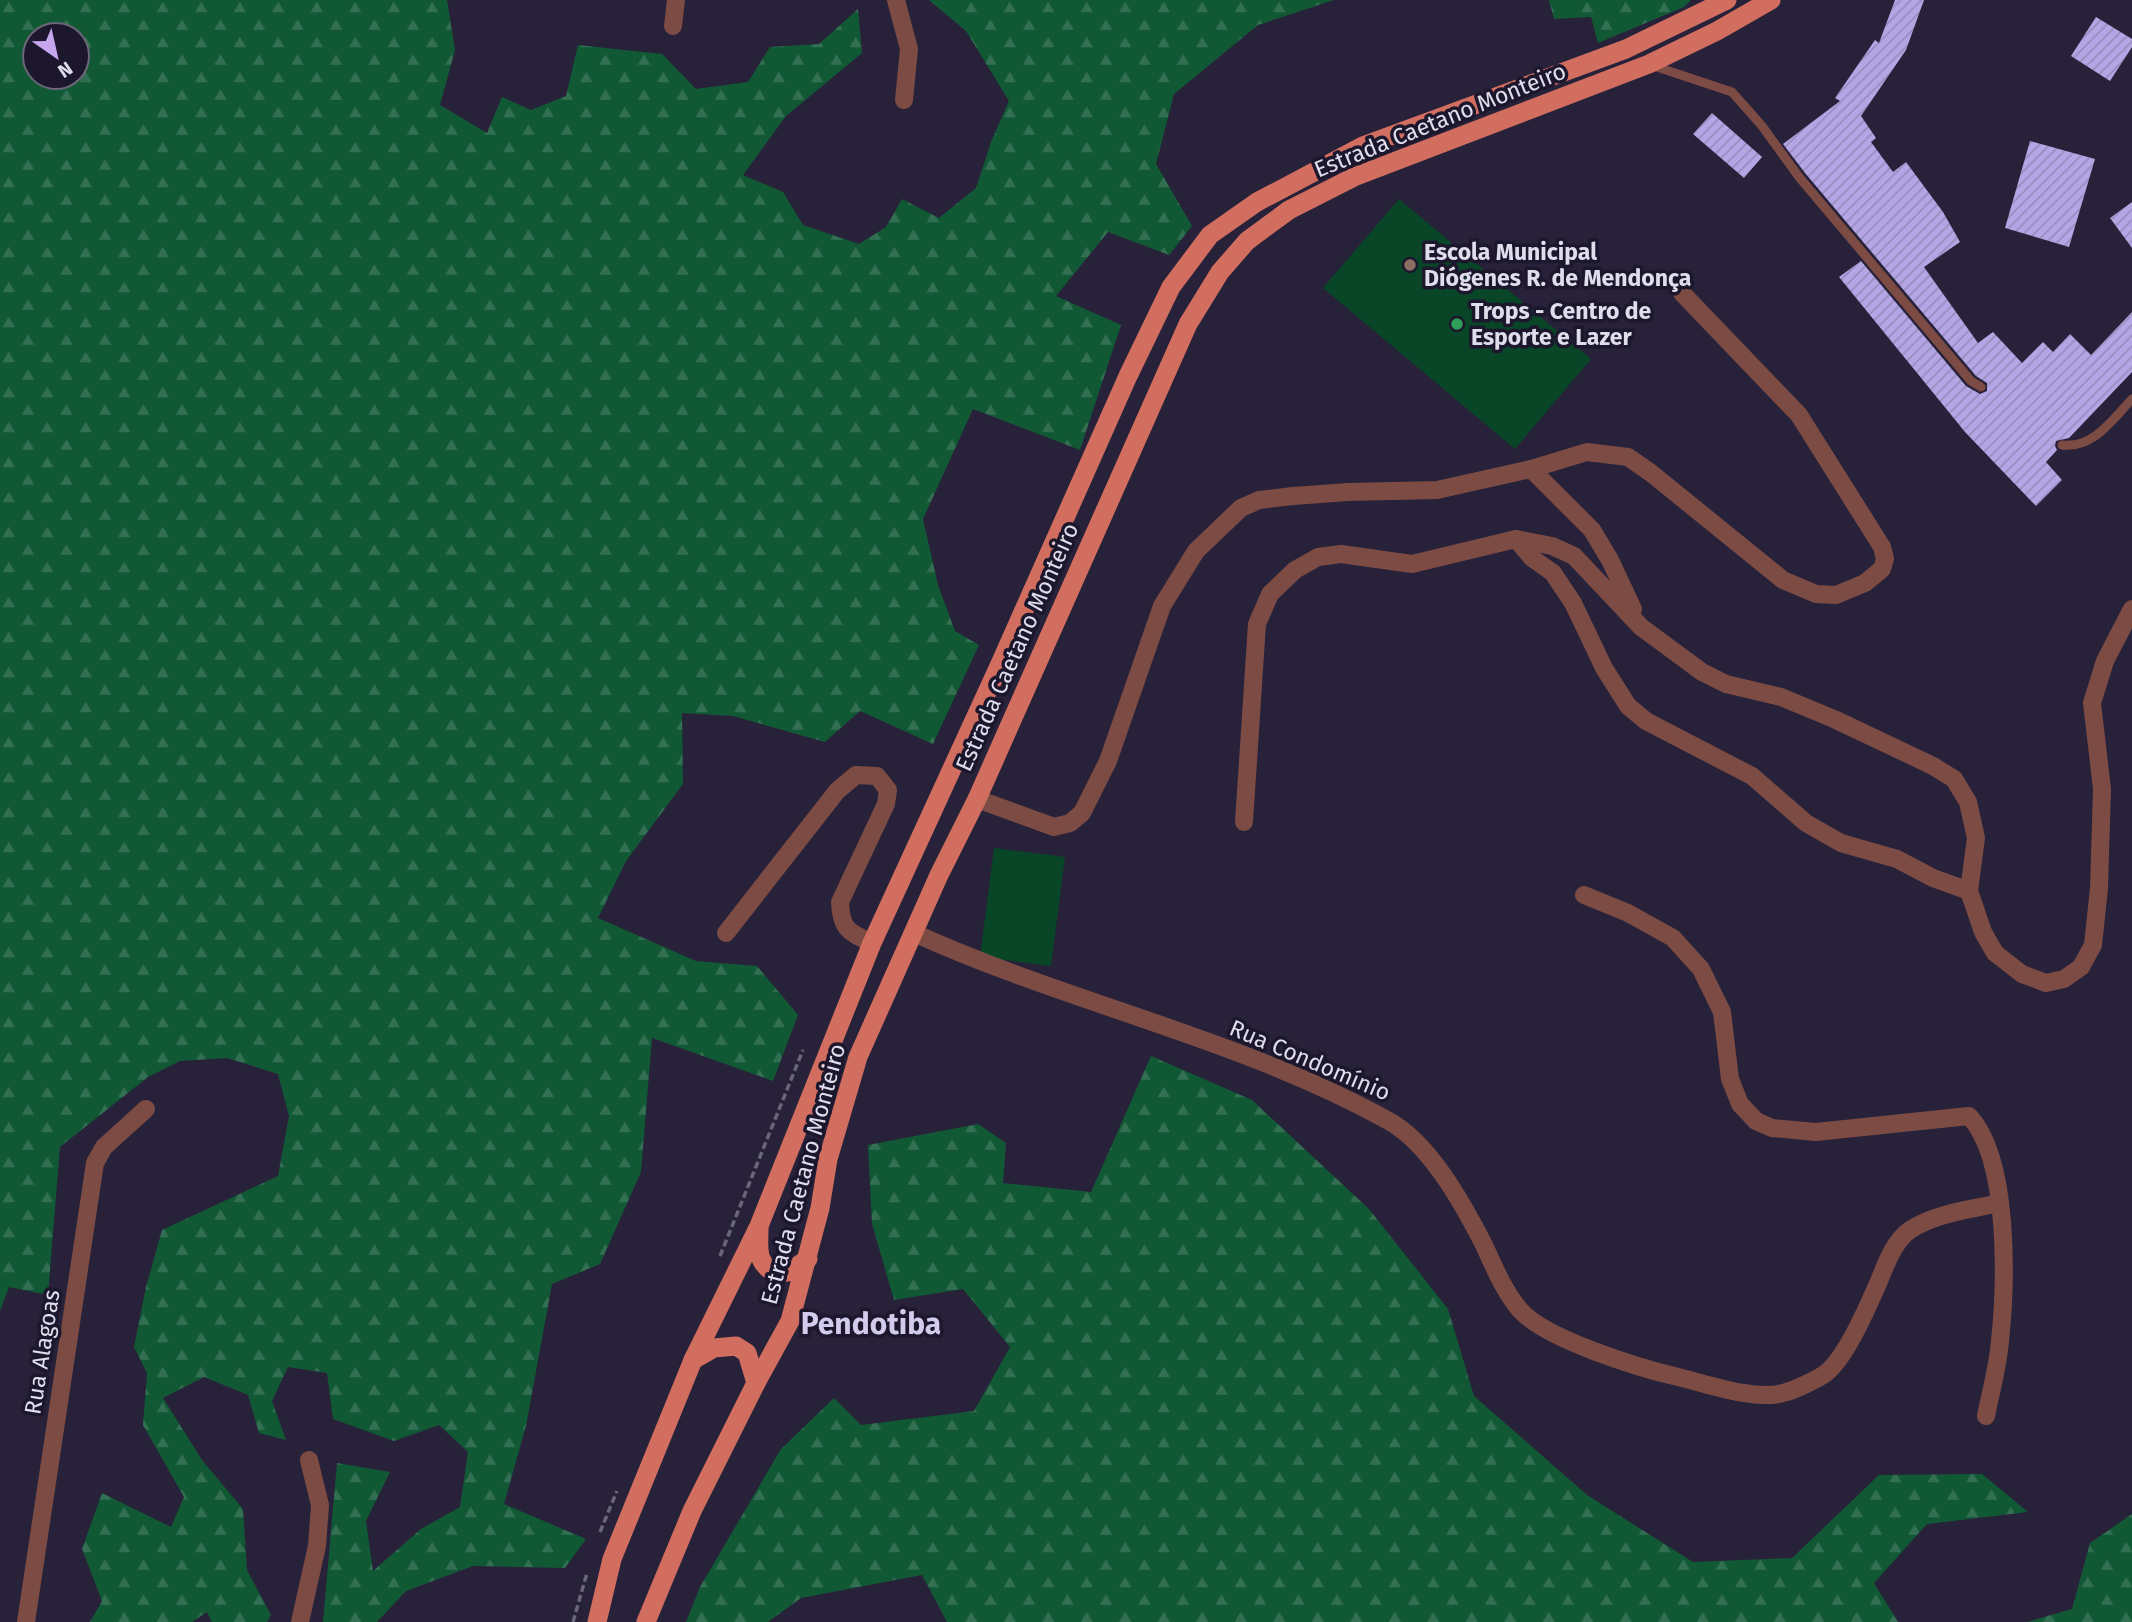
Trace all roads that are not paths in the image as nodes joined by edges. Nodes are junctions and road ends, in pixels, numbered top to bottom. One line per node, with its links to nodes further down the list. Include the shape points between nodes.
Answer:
1 (676, 0): 5 (street)
2 (896, 0): 7 (street, via 909,50)
3 (1727, 0): 22 (main road, Estrada Caetano Monteiro, via 1626,49 1363,146 1257,202 1210,235 1171,287 1128,376)
4 (1772, 0): 6 (main road, Estrada Caetano Monteiro)
5 (673, 26)
6 (1649, 64): 9 (lane, via 1732,92 1971,381); 16 (main road, Estrada Caetano Monteiro, via 1354,177 1289,210 1247,241 1220,272 1188,324)
7 (904, 100)
8 (1682, 293): 12 (street, via 1799,415 1882,547 1882,569 1865,583 1836,595 1816,594 1783,580 1628,457 1587,452)
9 (1981, 387)
10 (2132, 398): 11 (lane, via 2095,438 2072,447)
11 (2062, 445)
12 (1531, 469): 15 (street, via 1592,530); 16 (street, via 1437,490 1293,496 1259,500 1241,508 1196,551 1162,606 1108,761 1082,813 1070,823 1054,827)
13 (1516, 539): 15 (street, via 1574,556); 17 (street, via 1412,564 1341,554 1318,557 1295,570 1270,594 1257,625); 18 (street, via 1553,573 1604,668 1628,706 1646,721 1752,776 1806,823 1841,843 1897,859)
14 (2132, 609): 18 (street, via 2105,661 2092,703 2102,789 2099,888 2093,945 2081,967 2064,979 2046,983 2022,974 1995,953)
15 (1641, 627): 18 (street, via 1726,684 1781,697 1834,719 1954,779 1968,802 1976,838)
16 (977, 799): 21 (main road, Estrada Caetano Monteiro)
17 (1244, 822)
18 (1969, 891)
19 (1584, 895): 24 (street, via 1673,938 1701,970 1722,1012 1730,1079 1740,1104 1756,1121 1772,1128 1816,1132 1969,1116 1989,1149)
20 (726, 933): 22 (street, via 837,791 856,775 877,776 888,790 886,804 840,902 841,919 849,932)
21 (914, 933): 24 (street, Rua Condomínio, via 1316,1084 1392,1122 1432,1158 1520,1311 1552,1334 1654,1372 1752,1395 1782,1394 1825,1374 1847,1346 1889,1256 1906,1232 1927,1221); 26 (main road, Estrada Caetano Monteiro, via 858,1056 828,1159)
22 (872, 943): 25 (main road, Estrada Caetano Monteiro)
23 (146, 1109): 31 (street, Rua Alagoas, via 104,1147 95,1163)
24 (1999, 1203): 29 (street, via 2005,1262 2001,1329)
25 (759, 1226): 26 (main road, via 759,1256 764,1268 776,1274 788,1272); 27 (main road, Estrada Caetano Monteiro)
26 (808, 1259): 28 (main road, Estrada Caetano Monteiro, via 790,1321)
27 (693, 1360): 28 (main road, via 714,1348 736,1346 747,1353); 33 (main road, Estrada Caetano Monteiro, via 612,1559)
28 (756, 1383): 34 (main road, Estrada Caetano Monteiro, via 692,1511)
29 (1986, 1416)
30 (309, 1460): 32 (street, via 320,1505 317,1546)
31 (26, 1622)
32 (300, 1622)
33 (597, 1622)
34 (646, 1622)

